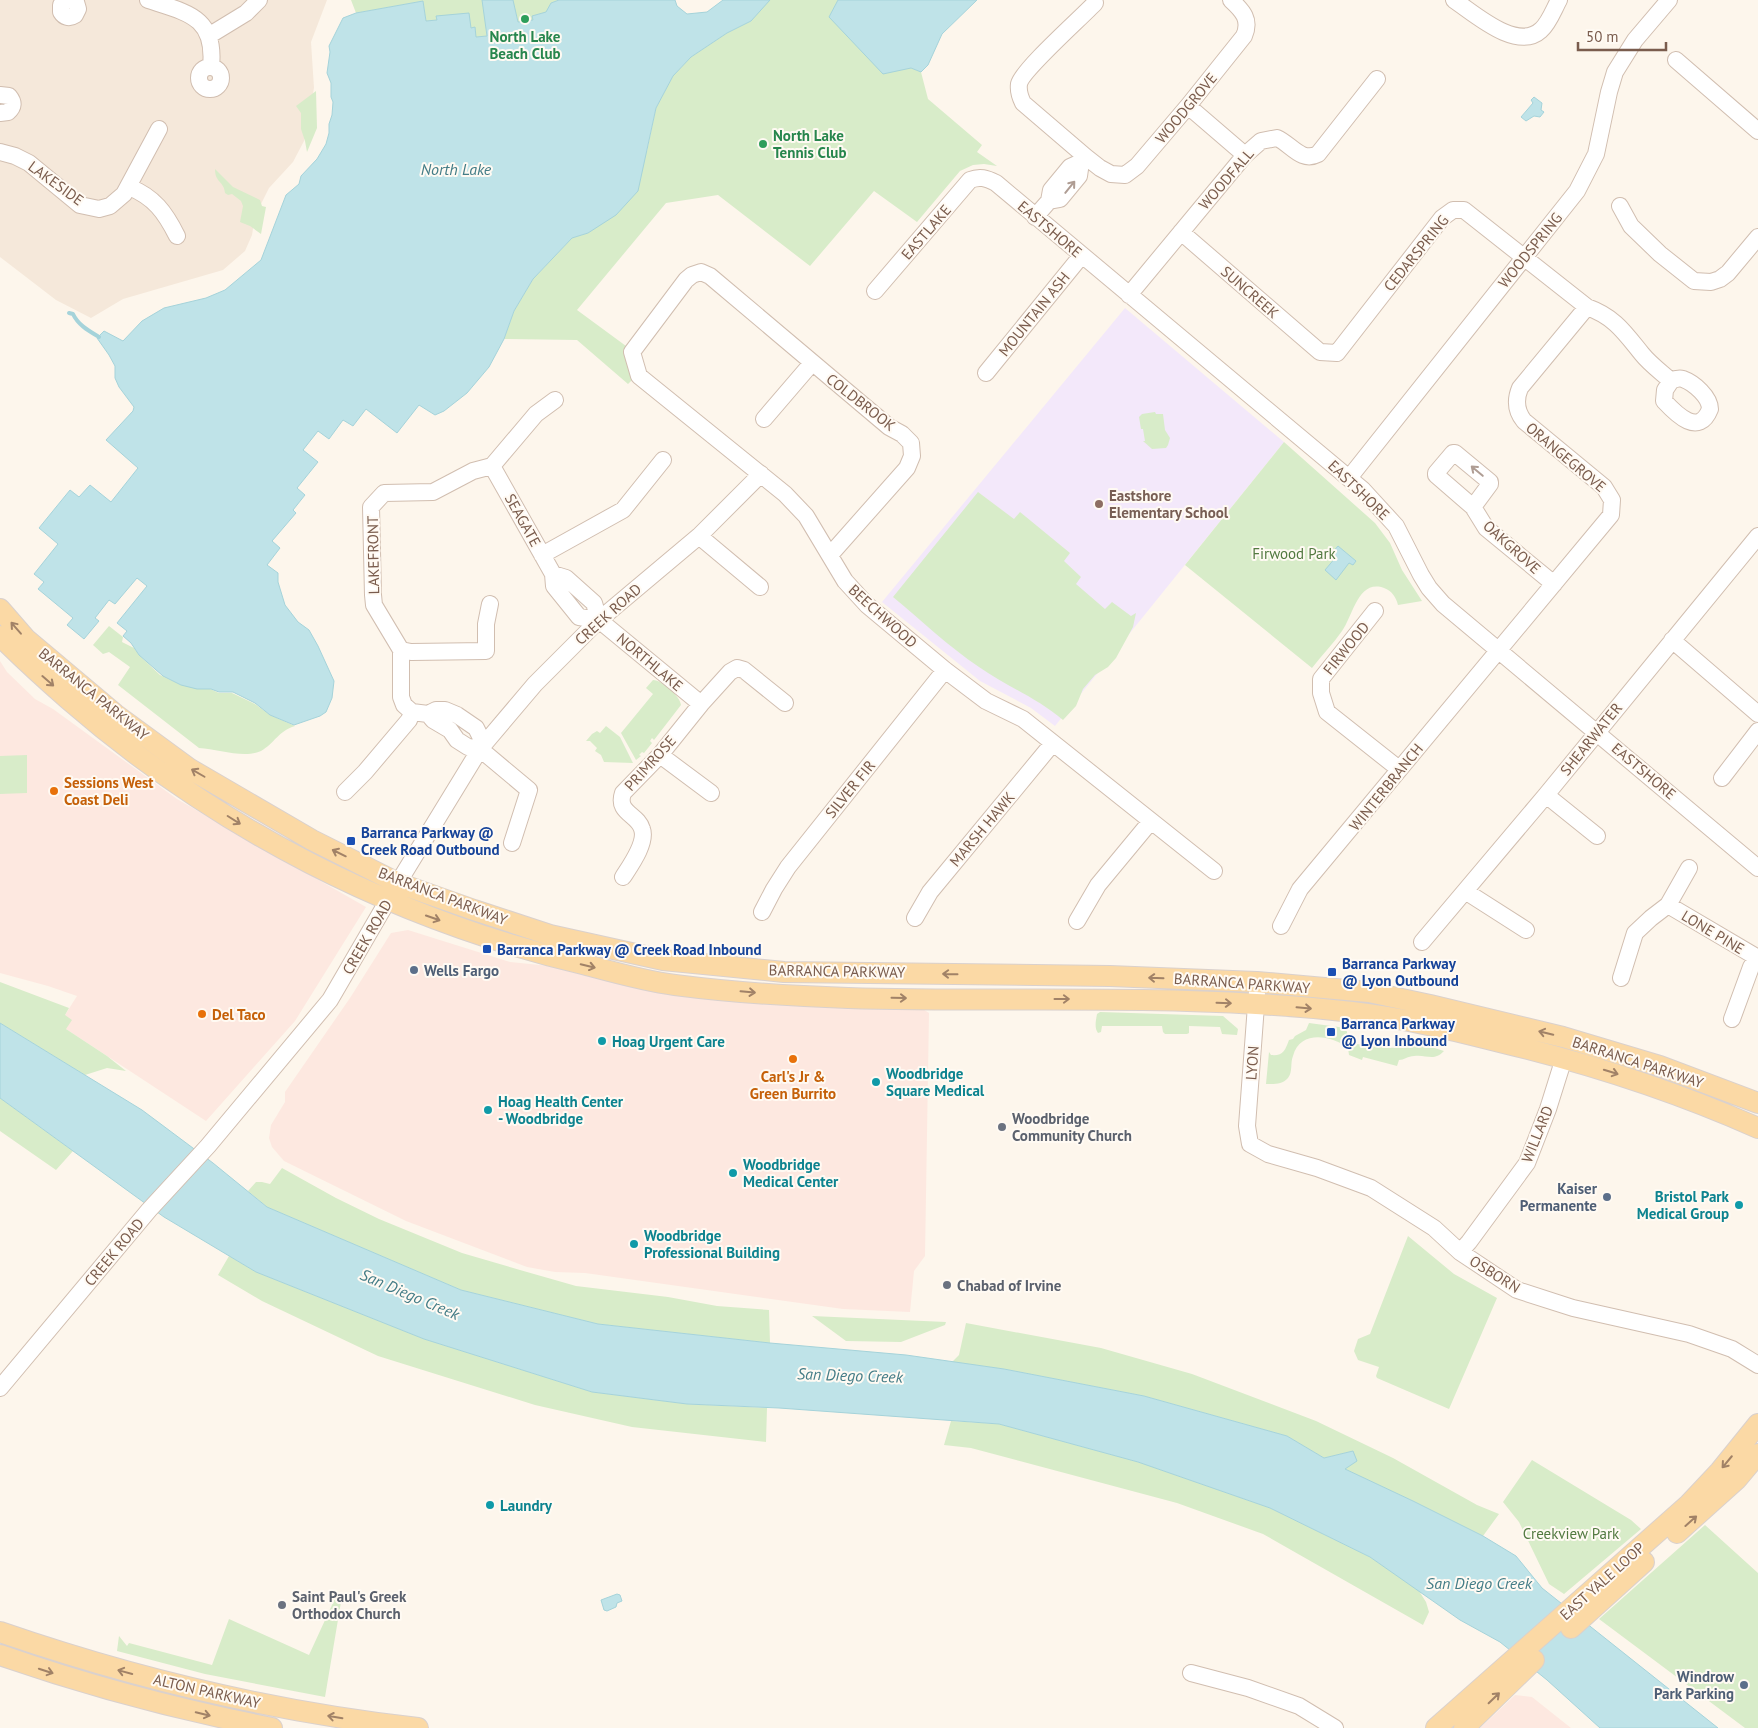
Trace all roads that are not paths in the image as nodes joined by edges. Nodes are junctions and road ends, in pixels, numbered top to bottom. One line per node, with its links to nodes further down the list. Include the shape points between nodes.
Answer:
1 (148, 0): 8 (street, via 194,16)
2 (259, 0): 8 (street)
3 (1231, 0): 13 (street, WOODGROVE, via 1246,16 1244,36)
4 (1454, 0): 5 (street, via 1504,32 1524,38 1534,35 1546,25)
5 (1559, 0)
6 (1669, 0): 28 (street, WOODSPRING, via 1635,40 1616,72 1596,154 1582,183)
7 (1095, 3): 19 (street, via 1028,69 1019,84 1023,103)
8 (210, 35): 10 (street)
9 (1676, 60): 16 (street)
10 (211, 67)
11 (1377, 79): 18 (street, WOODFALL, via 1313,157 1305,157 1277,138 1261,140)
12 (0, 95): 14 (street, via 9,96 13,106 8,112)
13 (1188, 106): 18 (street); 19 (street, WOODGROVE, via 1137,166 1125,175 1111,174)
14 (0, 113)
15 (158, 129): 21 (street, LAKESIDE)
16 (1758, 131)
17 (0, 152): 21 (street, LAKESIDE, via 29,163 80,205 100,216)
18 (1245, 155): 24 (street, WOODFALL)
19 (1084, 160): 23 (street, via 1079,176 1060,199 1049,202)
20 (978, 177): 23 (street, EASTSHORE, via 996,183); 30 (street, EASTLAKE, via 970,180)
21 (129, 187): 25 (street, via 150,198 167,216)
22 (1620, 206): 26 (street, via 1631,226 1694,281 1720,279)
23 (1035, 217): 27 (street, EASTSHORE)
24 (1180, 232): 31 (street, WOODFALL); 33 (street, SUNCREEK)
25 (177, 236)
26 (1758, 237)
27 (1082, 255): 31 (street, EASTSHORE); 35 (street, MOUNTAIN ASH)
28 (1524, 257): 32 (street); 33 (street, CEDARSPRING, via 1470,213 1453,210 1442,218 1337,353); 42 (street, WOODSPRING)
29 (702, 272): 34 (street, COLDBROOK); 41 (street, BEECHWOOD, via 686,280 632,352 634,360 639,376)
30 (876, 291)
31 (1129, 295): 42 (street, EASTSHORE)
32 (1587, 307): 36 (street, via 1604,314 1622,328 1649,362); 49 (street, ORANGEGROVE, via 1520,388 1517,399 1519,414 1524,421 1604,487 1612,500 1611,515 1606,523)
33 (1320, 352)
34 (812, 363): 38 (street); 47 (street, COLDBROOK, via 889,427 902,434 911,443 912,450 906,468)
35 (986, 373)
36 (1671, 381)
37 (555, 400): 40 (street, via 536,414)
38 (764, 419)
39 (663, 460): 46 (street, via 623,510)
40 (492, 466): 46 (street, SEAGATE); 59 (street, LAKEFRONT, via 473,471 432,492 384,494 371,507 374,605)
41 (761, 474): 44 (street, CREEK ROAD); 47 (street, BEECHWOOD, via 806,516)
42 (1349, 478): 60 (street, EASTSHORE, via 1396,526 1429,588)
43 (1472, 507): 49 (street, OAKGROVE, via 1486,528)
44 (698, 536): 51 (street); 56 (street, CREEK ROAD)
45 (1758, 536): 58 (street, SHEARWATER)
46 (542, 555): 48 (street, SEAGATE)
47 (830, 555): 61 (street, BEECHWOOD, via 845,581 867,605)
48 (554, 574): 50 (street, SEAGATE); 52 (street, SEAGATE, via 554,586)
49 (1554, 584): 60 (street, ORANGEGROVE)
50 (576, 586): 52 (street); 56 (street, SEAGATE, via 594,603)
51 (760, 587)
52 (564, 599): 56 (street, SEAGATE, via 579,617)
53 (490, 604): 59 (street, via 486,651)
54 (0, 609): 83 (main road, BARRANCA PARKWAY, one-way to 54, via 312,840 190,769 115,714 33,645)
55 (1375, 611): 71 (street, FIRWOOD, via 1321,679 1321,693 1327,712)
56 (599, 620): 63 (street, NORTHLAKE); 69 (street, CREEK ROAD, via 535,684)
57 (0, 636): 85 (main road, BARRANCA PARKWAY, one-way to 85, via 110,735 186,791 286,851)
58 (1672, 640): 65 (street); 67 (street, SHEARWATER)
59 (400, 650): 64 (street, LAKEFRONT, via 401,697)
60 (1498, 652): 67 (street, EASTSHORE); 71 (street, WINTERBRANCH)
61 (945, 670): 68 (street, BEECHWOOD, via 986,701 1023,719); 87 (street, SILVER FIR, via 788,866)
62 (785, 703): 63 (street, PRIMROSE, via 744,670 737,668)
63 (701, 704): 70 (street, PRIMROSE)
64 (412, 712): 69 (street, via 428,714 433,720 476,728 481,738); 73 (street, via 409,720)
65 (1758, 714)
66 (1758, 731): 72 (street)
67 (1597, 732): 75 (street, SHEARWATER); 80 (street, EASTSHORE)
68 (1053, 743): 76 (street, BEECHWOOD); 88 (street, MARSH HAWK, via 930,892)
69 (480, 749): 78 (street, via 529,790); 83 (street, CREEK ROAD)
70 (660, 754): 74 (street); 82 (street, PRIMROSE, via 622,797 624,809 641,826 643,833 636,858)
71 (1399, 769): 90 (street, WINTERBRANCH, via 1300,889)
72 (1722, 778)
73 (346, 792)
74 (711, 793)
75 (1546, 795): 77 (street); 84 (street, SHEARWATER)
76 (1151, 821): 81 (street, BEECHWOOD); 89 (street, via 1098,884)
77 (1597, 836)
78 (512, 843)
79 (1688, 868): 86 (street)
80 (1758, 868)
81 (1214, 871)
82 (623, 876)
83 (398, 883): 85 (street, CREEK ROAD); 94 (main road, BARRANCA PARKWAY, via 550,935 663,960 784,972)
84 (1465, 891): 91 (street); 92 (street, SHEARWATER)
85 (388, 900): 97 (main road, BARRANCA PARKWAY, one-way to 97, via 532,952 660,983 782,996); 106 (street, CREEK ROAD, via 330,1000)
86 (1668, 905): 93 (street, LONE PINE); 95 (street, via 1635,933)
87 (762, 912)
88 (914, 918)
89 (1077, 921)
90 (1281, 926)
91 (1526, 930)
92 (1422, 942)
93 (1755, 952): 99 (street)
94 (851, 973): 96 (main road, BARRANCA PARKWAY, one-way to 94, via 1110,976); 97 (main road)
95 (1620, 978)
96 (1257, 982): 98 (street, LYON); 101 (main road, BARRANCA PARKWAY, one-way to 96, via 1660,1066 1563,1037 1440,1007 1369,992)
97 (850, 998): 98 (main road, BARRANCA PARKWAY, one-way to 98, via 1111,999)
98 (1256, 1004): 100 (main road, BARRANCA PARKWAY, one-way to 100, via 1354,1012 1428,1025); 103 (street, LYON, via 1247,1126)
99 (1732, 1019)
100 (1564, 1058): 102 (main road, BARRANCA PARKWAY, one-way to 102, via 1656,1087); 104 (street, WILLARD, via 1527,1163)
101 (1758, 1104)
102 (1758, 1128)
103 (1250, 1144): 104 (street, OSBORN, via 1268,1154 1371,1188 1434,1228)
104 (1460, 1252): 105 (street, OSBORN, via 1517,1290 1573,1308 1689,1334 1732,1349)
105 (1758, 1366)
106 (0, 1388)
107 (1758, 1424): 109 (main road, EAST YALE LOOP, one-way to 109, via 1688,1505 1604,1578)
108 (1758, 1454): 109 (main road, EAST YALE LOOP, one-way to 108, via 1737,1479)
109 (1584, 1607): 112 (main road, EAST YALE LOOP)
110 (0, 1632): 115 (main road, ALTON PARKWAY, one-way to 110, via 315,1714 209,1693 100,1665)
111 (0, 1655): 114 (main road, ALTON PARKWAY, one-way to 114, via 151,1701)
112 (1519, 1665): 117 (main road, EAST YALE LOOP); 118 (main road, EAST YALE LOOP, one-way to 112)
113 (1191, 1674): 116 (street, via 1248,1688 1300,1706)
114 (272, 1728)
115 (418, 1728)
116 (1335, 1728)
117 (1436, 1728)
118 (1464, 1728)

